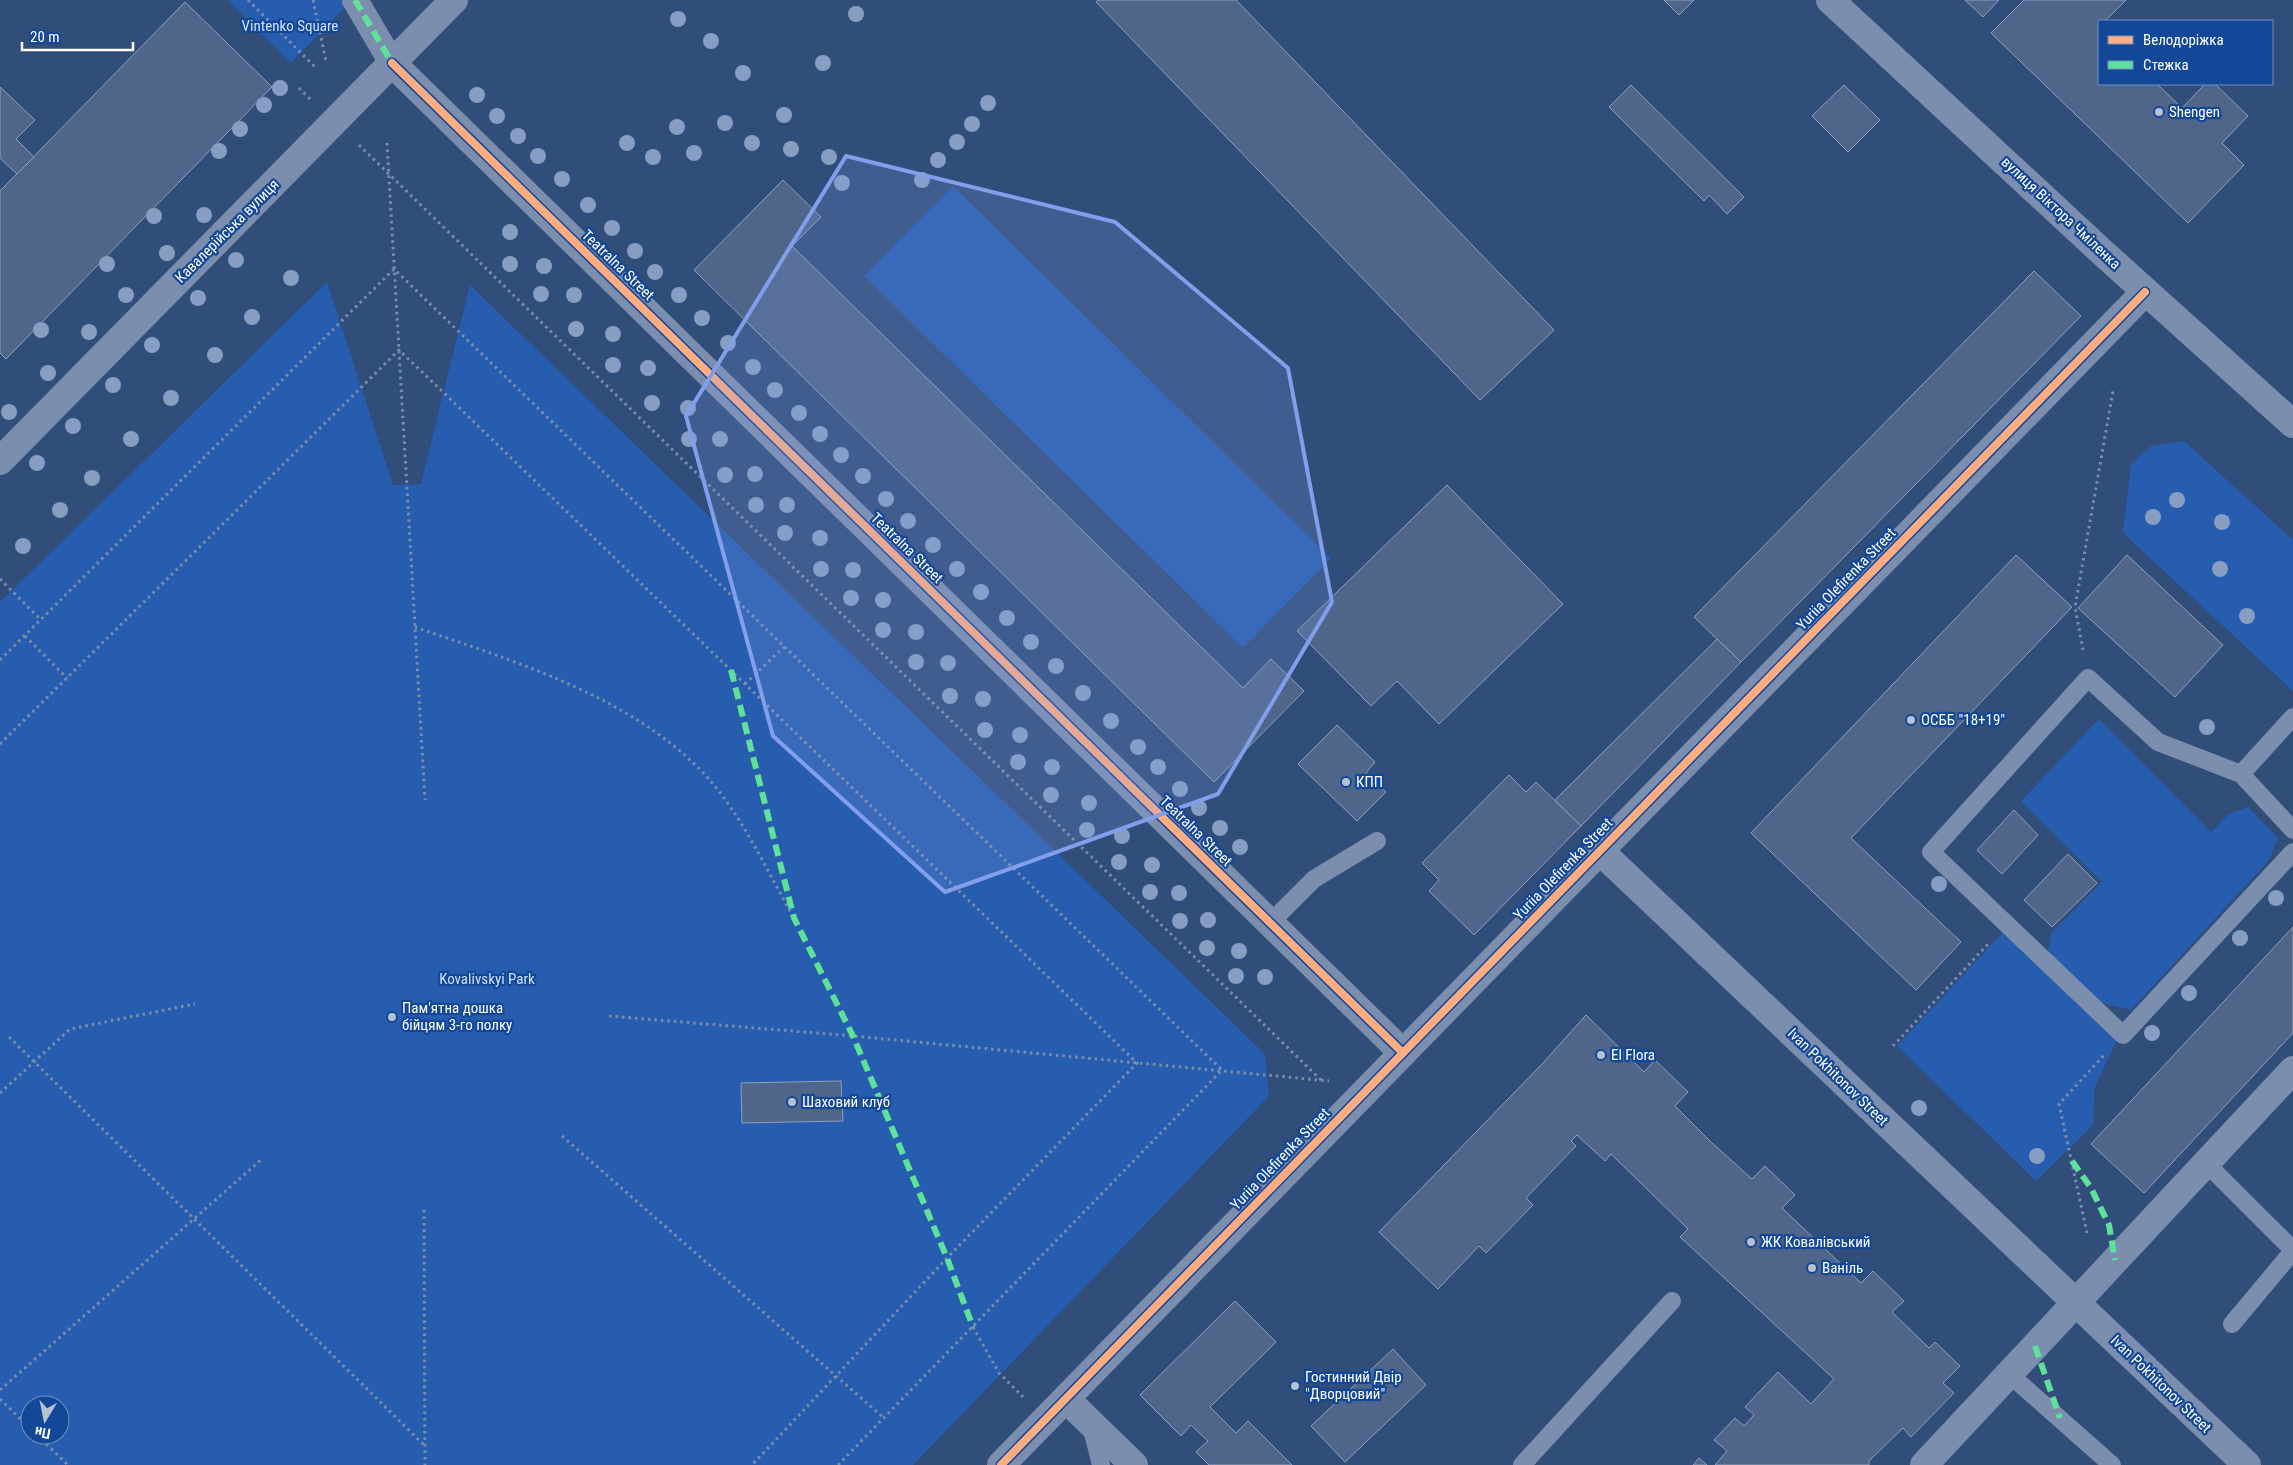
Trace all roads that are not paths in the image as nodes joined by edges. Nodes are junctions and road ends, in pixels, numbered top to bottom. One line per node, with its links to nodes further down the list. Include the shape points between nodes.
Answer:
1 (355, 0): 4 (street, Teatralna Street)
2 (454, 0): 4 (street, Кавалерійська вулиця)
3 (1830, 0): 5 (street, вулиця Віктора Чміленка)
4 (392, 63): 7 (street, Кавалерійська вулиця); 14 (street, Teatralna Street)
5 (2145, 292): 6 (street, вулиця Віктора Чміленка); 12 (street, Yuriia Olefirenka Street)
6 (2293, 424)
7 (0, 461)
8 (2293, 717): 9 (lane)
9 (2241, 774): 10 (lane); 13 (lane, via 2158,742 2088,678 1931,852 2123,1035)
10 (2293, 830)
11 (1377, 841): 14 (lane, via 1314,879)
12 (1600, 851): 15 (street, Yuriia Olefirenka Street); 20 (street, Ivan Pokhitonov Street)
13 (2293, 852)
14 (1270, 923): 15 (street, Teatralna Street)
15 (1403, 1053): 23 (street, Yuriia Olefirenka Street)
16 (2293, 1070): 17 (street)
17 (2206, 1163): 18 (lane); 20 (street)
18 (2293, 1250): 21 (lane)
19 (1672, 1301): 28 (lane)
20 (2076, 1303): 22 (street); 31 (street, Ivan Pokhitonov Street)
21 (2232, 1324)
22 (2009, 1374): 29 (street); 30 (lane)
23 (1066, 1399): 24 (street); 25 (street, Yuriia Olefirenka Street)
24 (1091, 1423): 26 (lane); 27 (street)
25 (1000, 1465)
26 (1101, 1465)
27 (1134, 1465)
28 (1522, 1465)
29 (1924, 1465)
30 (2112, 1465)
31 (2247, 1465)

